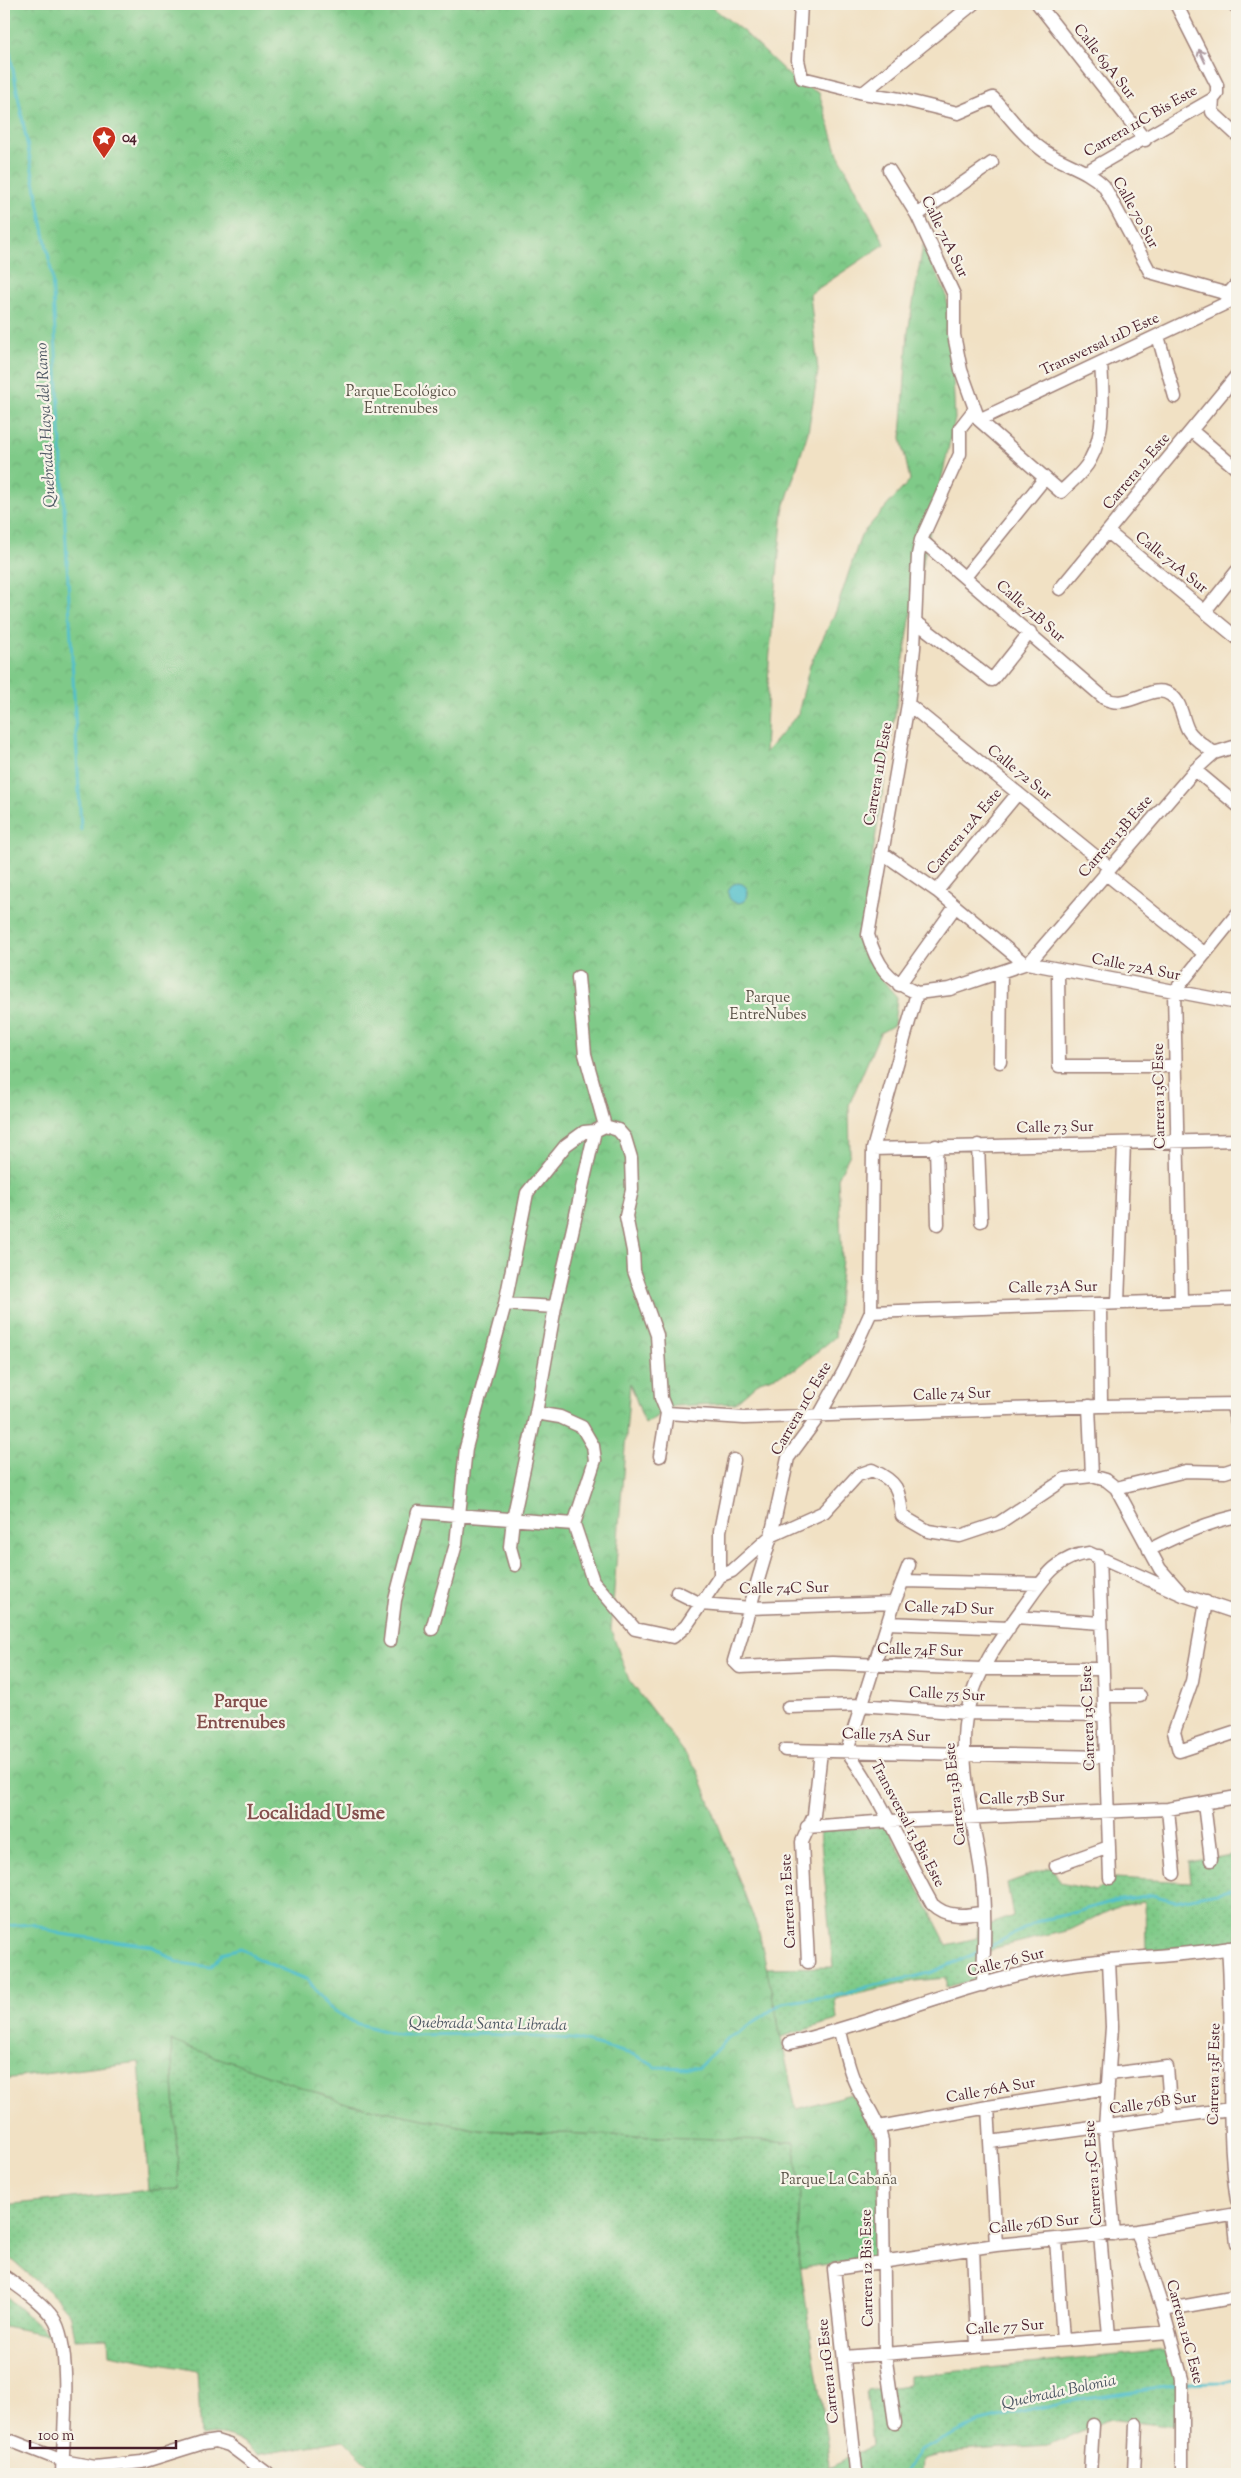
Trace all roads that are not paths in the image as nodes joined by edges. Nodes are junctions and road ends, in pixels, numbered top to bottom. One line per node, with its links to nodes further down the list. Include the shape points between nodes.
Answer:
1 (801, 4): 7 (street, via 799,70 802,78)
2 (973, 4): 7 (street)
3 (1038, 4): 10 (street, Calle 69A Sur)
4 (1176, 4): 8 (street, one-way to 4, via 1217,85)
5 (1233, 4): 6 (street)
6 (1237, 7)
7 (863, 93): 13 (street, Calle 70 Sur, via 958,113 992,98 1036,145)
8 (1213, 99): 9 (street, via 1212,112); 10 (street, Carrera 11C Bis Este)
9 (1237, 135)
10 (1145, 140): 13 (street, Carrera 11C Bis Este)
11 (992, 163): 14 (street)
12 (889, 170): 14 (street, Calle 71A Sur)
13 (1086, 172): 16 (street, Calle 70 Sur, via 1104,186 1150,272)
14 (917, 215): 21 (street, Calle 71A Sur, via 954,295 954,335)
15 (1237, 284): 16 (street)
16 (1234, 298): 17 (street, Transversal 11D Este)
17 (1158, 336): 18 (street, Transversal 11D Este); 20 (street)
18 (1102, 363): 21 (street, Transversal 11D Este); 24 (street, via 1103,401 1098,438 1091,459 1061,492)
19 (1237, 375): 22 (street, Carrera 12 Este)
20 (1175, 397)
21 (977, 415): 24 (street); 26 (street, Carrera 11D Este, via 960,428 960,454)
22 (1192, 431): 23 (street); 25 (street, Carrera 12 Este)
23 (1236, 465)
24 (1045, 478): 28 (street)
25 (1108, 532): 29 (street, Carrera 12 Este); 30 (street, Calle 71A Sur)
26 (921, 540): 28 (street, Calle 71B Sur); 31 (street, Carrera 11D Este)
27 (1237, 571): 30 (street)
28 (965, 577): 32 (street, Calle 71B Sur)
29 (1060, 589)
30 (1205, 611): 33 (street, Calle 71A Sur)
31 (915, 620): 32 (street, via 992,680); 34 (street, Carrera 11D Este)
32 (1030, 632): 36 (street, Calle 71B Sur, via 1104,698 1120,704 1150,693 1170,694 1176,700 1189,731)
33 (1237, 638)
34 (908, 704): 38 (street, Calle 72 Sur); 40 (street, Carrera 11D Este)
35 (1237, 746): 36 (street, Carrera 13B Este)
36 (1214, 753): 37 (street, Carrera 13B Este)
37 (1196, 770): 39 (street); 41 (street, Carrera 13B Este)
38 (1018, 793): 41 (street, Calle 72 Sur); 42 (street, Carrera 12A Este)
39 (1237, 805)
40 (881, 852): 42 (street, Calle 72A Sur); 50 (street, Carrera 11D Este, via 868,935 872,950 887,976)
41 (1107, 870): 45 (street, Calle 72 Sur); 46 (street, Carrera 13B Este)
42 (937, 891): 43 (street, Calle 72A Sur)
43 (955, 907): 46 (street, Calle 72A Sur); 50 (street)
44 (1237, 914): 45 (street)
45 (1205, 954): 51 (street)
46 (1027, 963): 47 (street, Calle 72A Sur); 48 (street)
47 (1058, 969): 51 (street, Calle 72A Sur); 55 (street, via 1058,1064 1063,1067)
48 (1001, 973): 52 (street, via 950,989); 54 (street)
49 (578, 977): 56 (street, via 585,1054)
50 (898, 985): 52 (street, Carrera 11D Este)
51 (1174, 992): 53 (street, Calle 72A Sur); 55 (street, Carrera 13C Este)
52 (916, 993): 62 (street, Carrera 11C Este)
53 (1237, 1003)
54 (1000, 1062)
55 (1176, 1066): 58 (street, Carrera 13C Este)
56 (600, 1128): 68 (street, via 584,1132 566,1145 527,1193); 70 (street); 75 (street, via 618,1130 625,1138 631,1158 632,1190 626,1216 634,1271 656,1335 661,1398)
57 (1237, 1140): 58 (street, Calle 73 Sur)
58 (1178, 1141): 59 (street, Calle 73 Sur); 66 (street, Carrera 13C Este)
59 (1124, 1143): 60 (street, Calle 73 Sur); 67 (street)
60 (978, 1145): 61 (street, Calle 73 Sur); 63 (street)
61 (936, 1146): 62 (street, Calle 73 Sur); 64 (street)
62 (874, 1149): 71 (street, Carrera 11C Este)
63 (982, 1221)
64 (938, 1224)
65 (1237, 1299): 66 (street, Calle 73A Sur)
66 (1181, 1301): 67 (street, Calle 73A Sur)
67 (1118, 1303): 69 (street, Calle 73A Sur)
68 (505, 1304): 70 (street); 83 (street, via 466,1448)
69 (1100, 1304): 71 (street, Calle 73A Sur); 73 (street)
70 (555, 1307): 74 (street)
71 (870, 1312): 76 (street, Carrera 11C Este, via 844,1372)
72 (1234, 1404): 73 (street, Calle 74 Sur); 77 (street)
73 (1095, 1406): 76 (street, Calle 74 Sur); 81 (street)
74 (536, 1413): 85 (street); 86 (street, via 560,1417 582,1427 593,1446 594,1460)
75 (667, 1413): 76 (street, Calle 74 Sur, via 744,1418); 78 (street)
76 (819, 1416): 87 (street, Carrera 11C Este, via 788,1458)
77 (1237, 1422)
78 (660, 1456)
79 (734, 1460): 92 (street, via 721,1524)
80 (1237, 1468): 82 (street, via 1225,1472 1186,1471)
81 (1092, 1476): 82 (street, via 1106,1480); 87 (street, via 1065,1479 999,1523 960,1536 928,1531 902,1516 899,1491 890,1478 872,1470 858,1475 824,1512)
82 (1116, 1488): 88 (street)
83 (459, 1514): 85 (street); 105 (street, via 456,1544); 106 (street, via 418,1512 395,1600)
84 (1237, 1516): 88 (street, via 1204,1525)
85 (513, 1519): 86 (street); 90 (street, via 510,1547)
86 (574, 1524): 99 (street, via 593,1581 635,1629 673,1637 686,1626)
87 (771, 1536): 92 (street, via 732,1571); 100 (street, Carrera 11C Este)
88 (1149, 1550): 96 (street, via 1160,1569)
89 (1099, 1556): 94 (street, Carrera 13B Este, via 1089,1553 1077,1555 1054,1566); 96 (street); 104 (street, Carrera 13C Este)
90 (515, 1565)
91 (909, 1565): 93 (street)
92 (720, 1576): 99 (street)
93 (904, 1580): 94 (street); 98 (street)
94 (1040, 1584): 102 (street, Carrera 13B Este)
95 (677, 1592): 99 (street, Calle 74C Sur)
96 (1183, 1595): 97 (street)
97 (1206, 1602): 101 (street); 117 (street, via 1192,1681 1174,1732 1179,1751)
98 (894, 1603): 100 (street, Calle 74C Sur); 103 (street)
99 (701, 1604): 100 (street, Calle 74C Sur)
100 (751, 1608): 107 (street, Carrera 11C Este, via 736,1649)
101 (1237, 1613)
102 (1012, 1622): 103 (street, Calle 74D Sur); 104 (street); 109 (street, Carrera 13B Este)
103 (888, 1623): 108 (street)
104 (1102, 1623): 110 (street, Carrera 13C Este)
105 (432, 1629)
106 (390, 1641)
107 (736, 1664): 108 (street, Calle 74F Sur, via 740,1667 848,1663)
108 (874, 1666): 109 (street, Calle 74F Sur); 113 (street)
109 (981, 1669): 110 (street, Calle 74F Sur); 115 (street, Carrera 13B Este)
110 (1103, 1669): 111 (street, Carrera 13C Este)
111 (1104, 1696): 112 (street); 116 (street, Carrera 13C Este)
112 (1140, 1696)
113 (860, 1706): 114 (street, Calle 75 Sur); 115 (street, Calle 75 Sur); 120 (street)
114 (788, 1707)
115 (967, 1713): 116 (street, Calle 75 Sur); 121 (street, Carrera 13B Este)
116 (1104, 1715): 122 (street, Carrera 13C Este)
117 (1237, 1732)
118 (785, 1750): 119 (street, Calle 75A Sur)
119 (821, 1751): 120 (street, Calle 75A Sur); 129 (street, Carrera 12 Este, via 814,1815)
120 (847, 1751): 121 (street, Calle 75A Sur); 128 (street, Transversal 13 Bis Este)
121 (965, 1754): 122 (street, Calle 75A Sur); 127 (street, Carrera 13B Este)
122 (1106, 1756): 126 (street, Carrera 13C Este)
123 (1237, 1797): 124 (street, Calle 75B Sur)
124 (1204, 1804): 125 (street, Calle 75B Sur); 131 (street)
125 (1168, 1809): 126 (street, Calle 75B Sur); 133 (street)
126 (1108, 1811): 127 (street, Calle 75B Sur); 130 (street, Carrera 13C Este)
127 (972, 1817): 128 (street, Calle 75B Sur); 135 (street, Carrera 13B Este)
128 (890, 1821): 129 (street, Calle 75B Sur); 135 (street, Transversal 13 Bis Este, via 925,1892 939,1911 957,1915)
129 (807, 1828): 137 (street, Carrera 12 Este, via 802,1842)
130 (1109, 1847): 132 (street); 134 (street, Carrera 13C Este)
131 (1211, 1860)
132 (1056, 1866)
133 (1174, 1874)
134 (1110, 1878)
135 (984, 1912): 139 (street, Carrera 13B Este)
136 (1233, 1947): 138 (street, Calle 76 Sur); 145 (street, Carrera 13F Este)
137 (808, 1962)
138 (1109, 1962): 139 (street, Calle 76 Sur, via 1031,1972); 142 (street, Carrera 13C Este, via 1112,2027)
139 (983, 1985): 140 (street, Calle 76 Sur)
140 (840, 2031): 141 (street, Calle 76 Sur); 148 (street, Carrera 12 Bis Este, via 854,2080)
141 (790, 2043)
142 (1109, 2074): 143 (street, Carrera 13C Este); 146 (street, via 1167,2068)
143 (1108, 2088): 144 (street, Calle 76A Sur); 147 (street, Carrera 13C Este)
144 (988, 2107): 148 (street, Calle 76A Sur); 149 (street)
145 (1230, 2110): 146 (street, Calle 76B Sur); 150 (street, Carrera 13F Este)
146 (1171, 2118): 147 (street, Calle 76B Sur)
147 (1105, 2126): 149 (street, Calle 76B Sur); 153 (street, Carrera 13C Este)
148 (880, 2127): 159 (street, Carrera 12 Bis Este)
149 (990, 2142): 157 (street)
150 (1237, 2200)
151 (1235, 2214): 152 (street, Calle 76D Sur); 156 (street)
152 (1137, 2231): 153 (street, Calle 76D Sur); 163 (street, Carrera 12C Este)
153 (1114, 2234): 154 (street, Calle 76D Sur)
154 (1100, 2235): 155 (street, Calle 76D Sur); 165 (street)
155 (1056, 2239): 157 (street, Calle 76D Sur); 166 (street)
156 (1237, 2243)
157 (996, 2245): 158 (street, Calle 76D Sur)
158 (973, 2248): 159 (street, Calle 76D Sur); 167 (street)
159 (883, 2262): 160 (street, Calle 76D Sur); 168 (street, Carrera 12 Bis Este)
160 (834, 2269): 169 (street, Carrera 11G Este)
161 (4, 2276): 174 (street, via 43,2306 61,2332 65,2425)
162 (1237, 2296): 163 (street)
163 (1163, 2310): 164 (street, Carrera 12C Este)
164 (1170, 2332): 165 (street, Calle 77 Sur); 180 (street, Carrera 12C Este, via 1183,2385)
165 (1109, 2336): 166 (street, Calle 77 Sur)
166 (1063, 2340): 167 (street, Calle 77 Sur)
167 (977, 2347): 168 (street, Calle 77 Sur)
168 (886, 2354): 169 (street, Calle 77 Sur); 170 (street, Carrera 12 Bis Este)
169 (844, 2357): 175 (street, Carrera 11G Este)
170 (895, 2423)
171 (1136, 2424): 179 (street)
172 (1093, 2425): 178 (street)
173 (4, 2438): 174 (street)
174 (63, 2461): 176 (street); 177 (street, via 95,2467 142,2462 216,2442 230,2445)
175 (856, 2470)
176 (62, 2474)
177 (268, 2474)
178 (1090, 2474)
179 (1134, 2474)
180 (1182, 2474)

